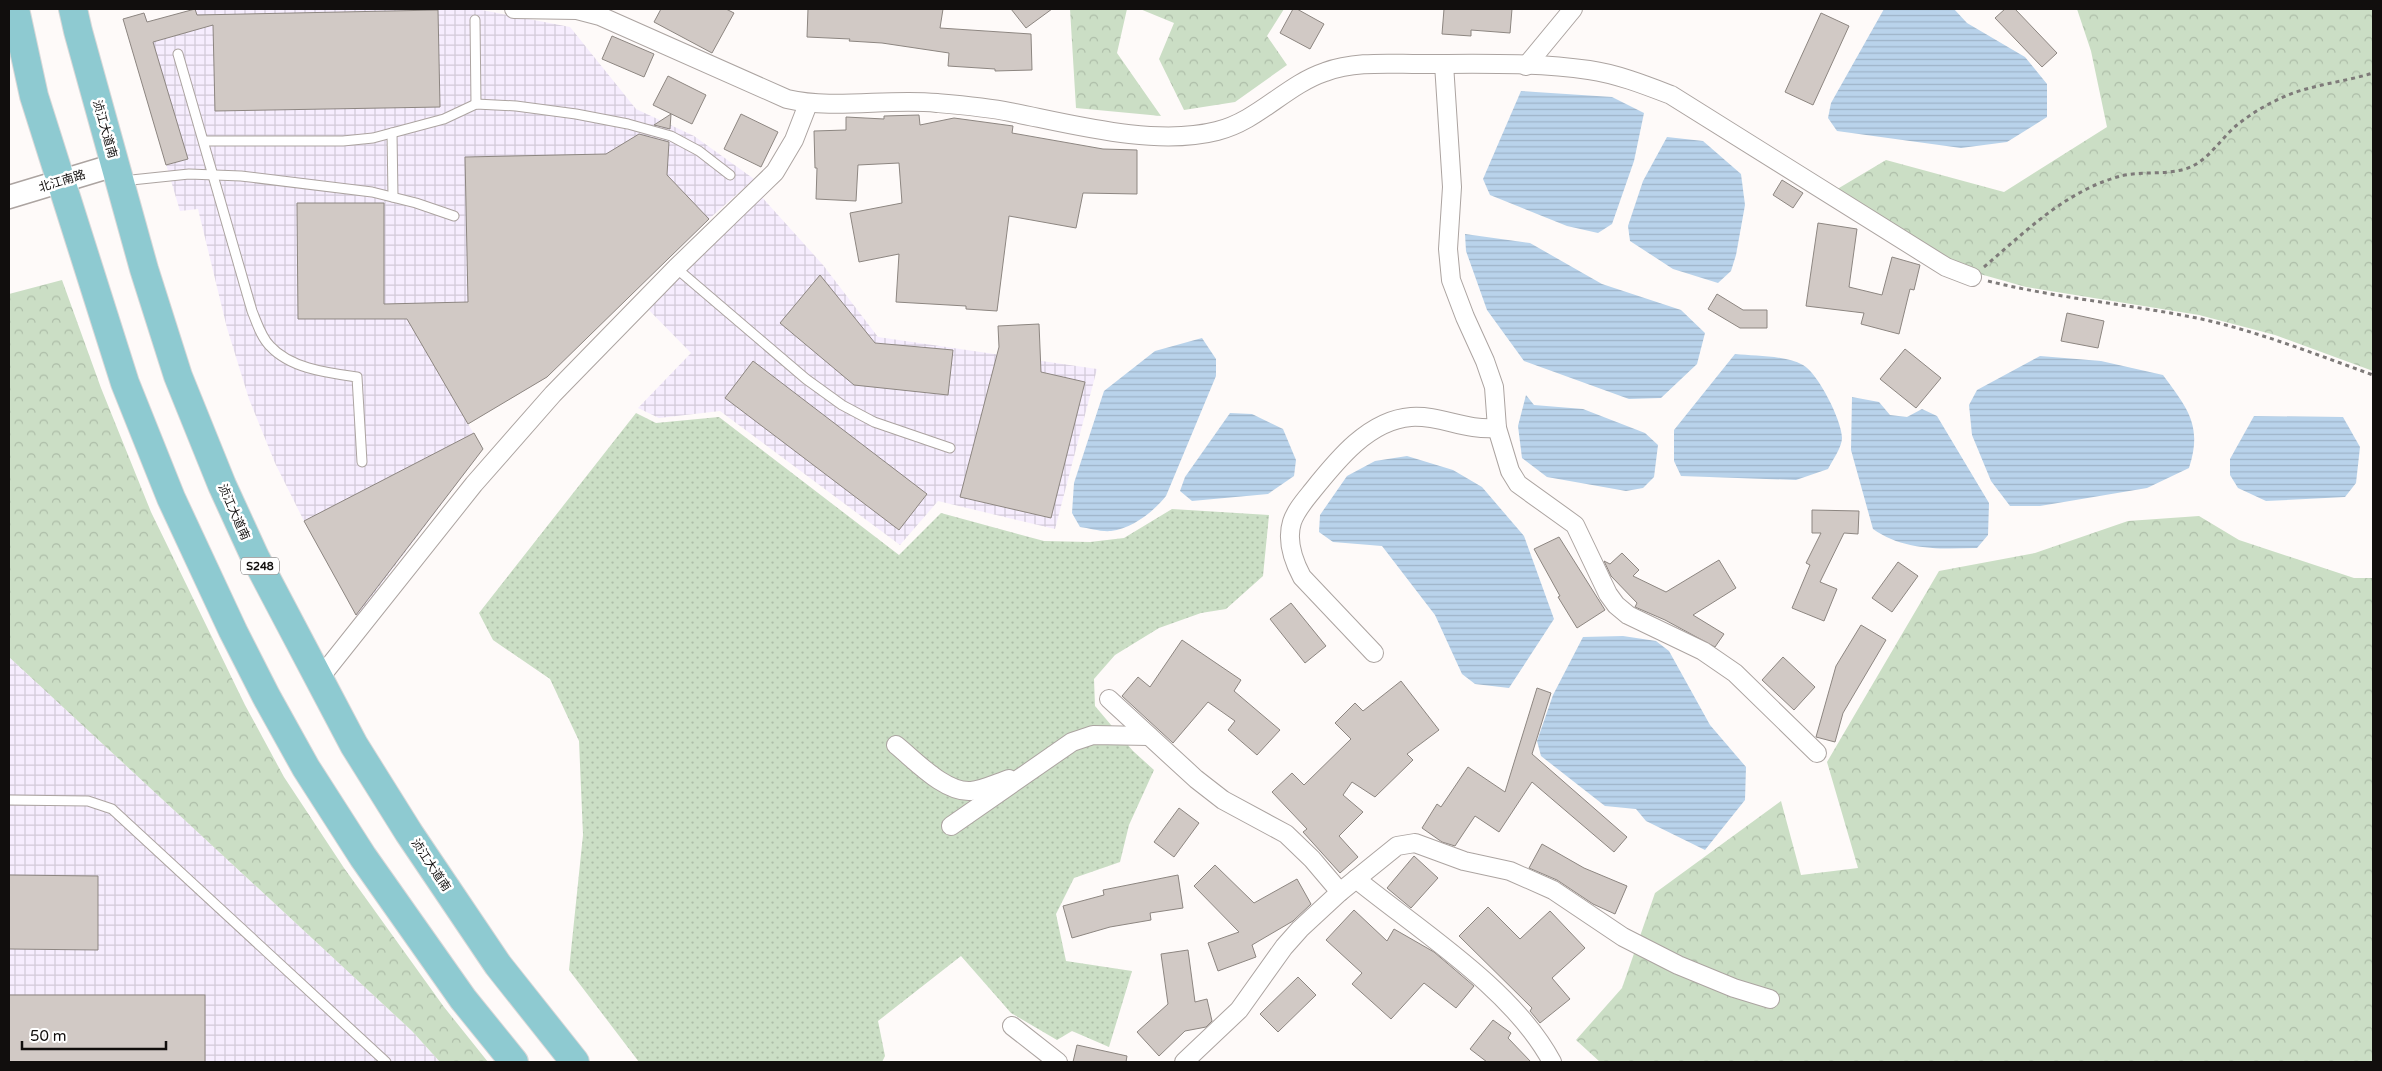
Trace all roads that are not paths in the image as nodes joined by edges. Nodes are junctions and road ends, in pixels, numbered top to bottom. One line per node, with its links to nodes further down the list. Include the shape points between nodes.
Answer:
1 (15, 9): 16 (main road, via 34,96)
2 (73, 9): 13 (main road, 浈江大道南 / S248)
3 (514, 9): 10 (street, via 577,10 600,16 787,99)
4 (1573, 9): 8 (street)
5 (475, 20): 9 (lane)
6 (178, 54): 12 (lane)
7 (1444, 64): 8 (street); 10 (street, via 1342,66 1299,84 1242,122 1217,131 1191,135 1119,132 1063,124 1008,111 937,102 894,100); 22 (street, via 1452,187 1448,250 1451,280 1486,361 1494,387)
8 (1526, 66): 21 (street, via 1590,70 1632,80 1671,96 1946,267)
9 (476, 104): 11 (lane, via 444,119); 15 (lane, via 524,107 628,124 671,136 699,151)
10 (808, 104): 20 (street, via 794,140 775,172)
11 (392, 134): 12 (lane, via 343,141); 18 (lane)
12 (204, 141): 14 (lane)
13 (117, 173): 14 (lane); 16 (street, 北江南路); 26 (main road, 浈江大道南 / S248, via 178,376 251,548)
14 (213, 174): 18 (lane); 24 (lane, via 252,311 270,347 303,366 358,377)
15 (730, 175)
16 (61, 181): 17 (street, 北江南路); 39 (main road, via 125,383 147,440 171,498 266,696 306,768 363,857 463,999)
17 (9, 197)
18 (393, 197): 19 (lane)
19 (454, 216)
20 (676, 268): 23 (lane, via 806,379 842,405 874,422); 26 (street, via 553,394 480,476)
21 (1972, 277)
22 (1497, 428): 25 (street, via 1471,429 1434,418 1396,419 1356,442 1327,472 1298,510 1290,534 1296,566 1302,577); 30 (street, via 1510,471 1518,484 1575,526 1616,605 1628,615 1703,651 1735,673)
23 (950, 448)
24 (362, 462)
25 (1374, 653)
26 (319, 679): 40 (main road, 浈江大道南 / S248, via 354,745 415,842 498,965)
27 (1109, 699): 28 (street)
28 (1149, 736): 31 (street, via 1093,735 1072,742); 35 (street, via 1223,800 1286,834)
29 (896, 745): 31 (street, via 956,790 972,791)
30 (1817, 753)
31 (1028, 773): 33 (street)
32 (9, 800): 38 (lane, via 88,801 112,809)
33 (951, 826)
34 (1356, 879): 35 (street); 36 (street, via 1397,846 1414,843 1431,847 1464,861 1510,871 1553,890 1623,937 1678,965); 43 (street, via 1448,949 1498,994 1542,1043)
35 (1340, 892): 42 (street, via 1284,947 1239,1010)
36 (1770, 999)
37 (1012, 1026): 41 (street)
38 (386, 1062)
39 (514, 1062)
40 (575, 1062)
41 (1058, 1062)
42 (1184, 1062)
43 (1552, 1062)

